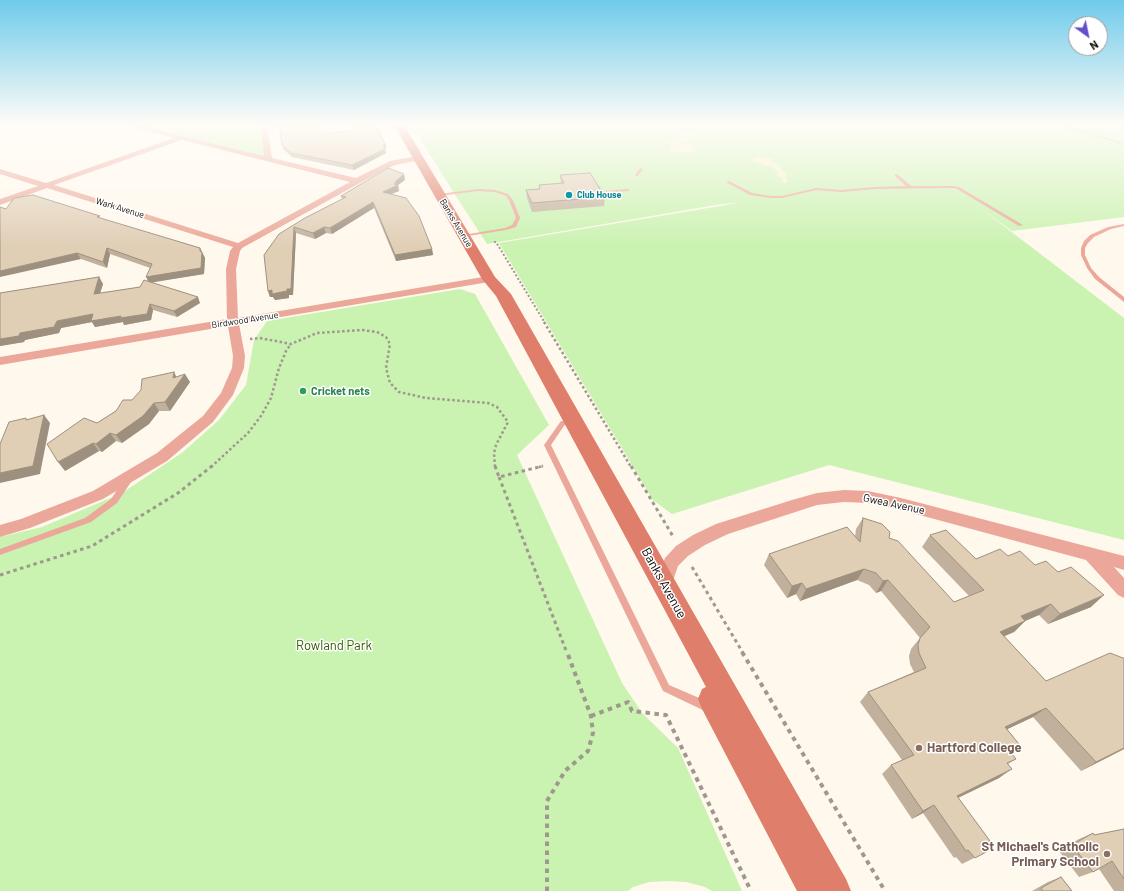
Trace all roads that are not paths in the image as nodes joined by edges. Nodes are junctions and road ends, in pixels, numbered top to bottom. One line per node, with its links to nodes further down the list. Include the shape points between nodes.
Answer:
1 (97, 167): 12 (street)
2 (299, 167): 10 (street)
3 (384, 167): 10 (street)
4 (423, 167): 15 (street, Banks Avenue)
5 (641, 169): 7 (lane)
6 (0, 171): 12 (street, Wark Avenue)
7 (637, 175)
8 (896, 175): 13 (lane)
9 (592, 178): 14 (lane, via 602,192)
10 (357, 181): 20 (street)
11 (728, 182): 13 (lane, via 750,194 771,197 816,189 841,191)
12 (45, 185): 16 (street); 20 (street, Wark Avenue)
13 (909, 188): 17 (lane, via 958,188)
14 (628, 190)
15 (440, 195): 19 (street, Banks Avenue); 19 (lane, via 478,190 507,195 518,218 514,226)
16 (0, 202)
17 (1021, 226)
18 (1124, 226): 22 (lane, via 1110,228 1092,236 1083,248 1083,255 1097,278)
19 (463, 236): 21 (street, Banks Avenue)
20 (239, 246): 23 (street, via 233,256 231,268)
21 (489, 279): 23 (street, Birdwood Avenue); 25 (street, Banks Avenue, via 492,295); 31 (street, Banks Avenue, via 503,294)
22 (1124, 300)
23 (233, 322): 24 (street, Birdwood Avenue); 26 (street, via 239,356 238,368 227,395 208,419 188,436 162,457)
24 (0, 361)
25 (562, 423): 33 (street, Banks Avenue); 33 (lane, via 547,445 666,688)
26 (130, 477): 27 (street, via 98,495 65,509); 28 (lane, via 114,501 88,520)
27 (0, 531)
28 (0, 552)
29 (1092, 554): 30 (street, Gwea Avenue); 31 (street, Gwea Avenue, via 900,504 868,497 844,496 818,499 722,530 682,551 671,563); 32 (street)
30 (1124, 563)
31 (664, 584): 35 (street, Banks Avenue)
32 (1124, 590)
33 (720, 713): 34 (street, Banks Avenue)
34 (816, 891)
35 (834, 891)

